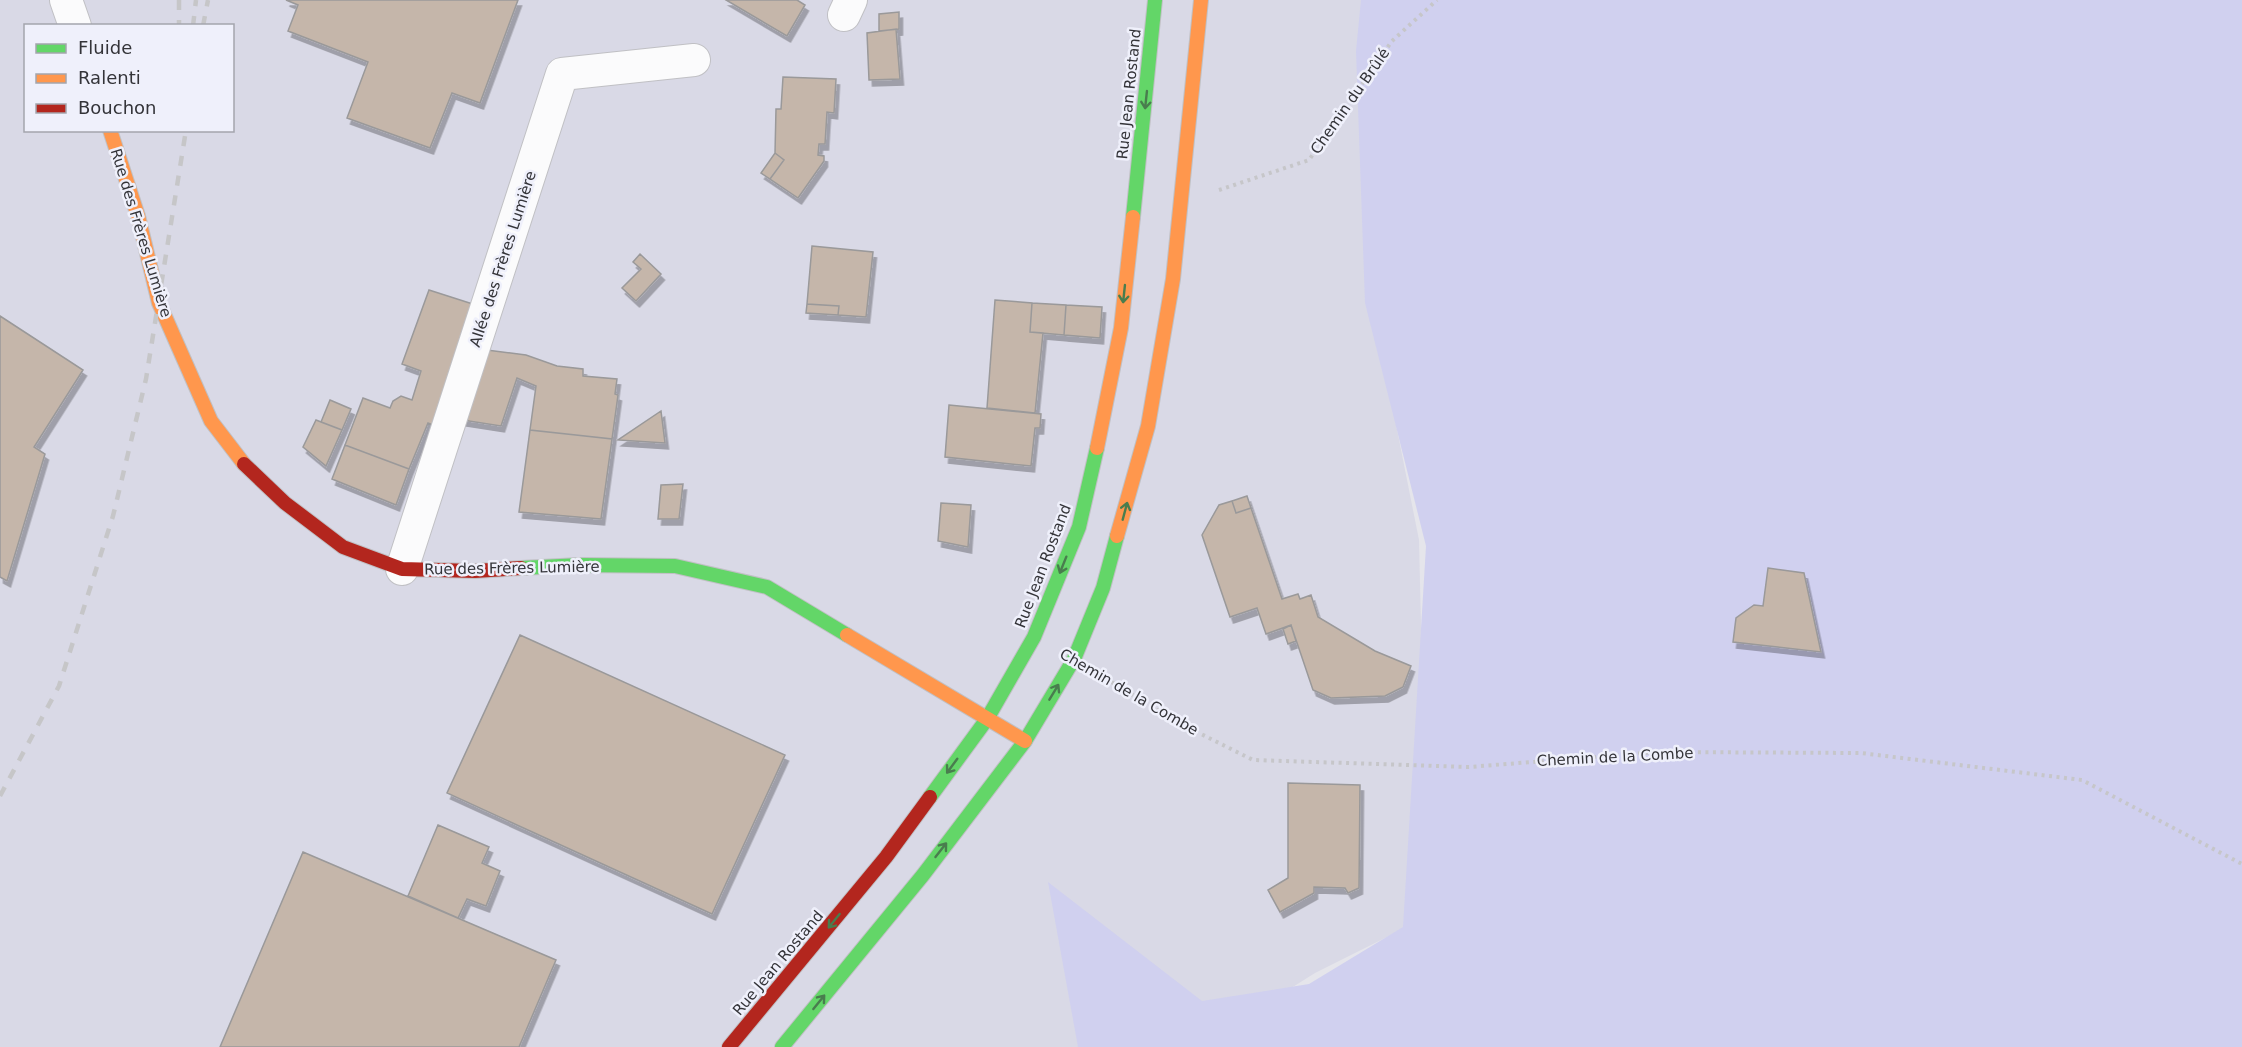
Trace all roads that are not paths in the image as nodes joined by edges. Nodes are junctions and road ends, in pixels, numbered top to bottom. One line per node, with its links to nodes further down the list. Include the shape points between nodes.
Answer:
1 (66, 0): 5 (street)
2 (1144, 0): 7 (street)
3 (1155, 0): 7 (main road, Rue Jean Rostand)
4 (1201, 0): 11 (main road, one-way to 4, via 1074,659 1103,588 1148,426 1173,279)
5 (74, 24)
6 (694, 60): 9 (street, Allée des Frères Lumière, via 562,74)
7 (1148, 77): 10 (main road, Rue Jean Rostand, one-way to 10, via 1120,328 1079,527 1034,637)
8 (111, 132): 9 (main road, Rue des Frères Lumière, via 138,216 159,303 211,421 243,463 285,503 344,547)
9 (402, 569): 10 (main road, Rue des Frères Lumière, via 675,566 767,587)
10 (987, 718): 11 (main road, Rue des Frères Lumière); 12 (main road, Rue Jean Rostand, one-way to 12, via 886,857)
11 (1025, 741): 13 (main road, one-way to 11, via 923,875)
12 (729, 1047)
13 (782, 1047)

